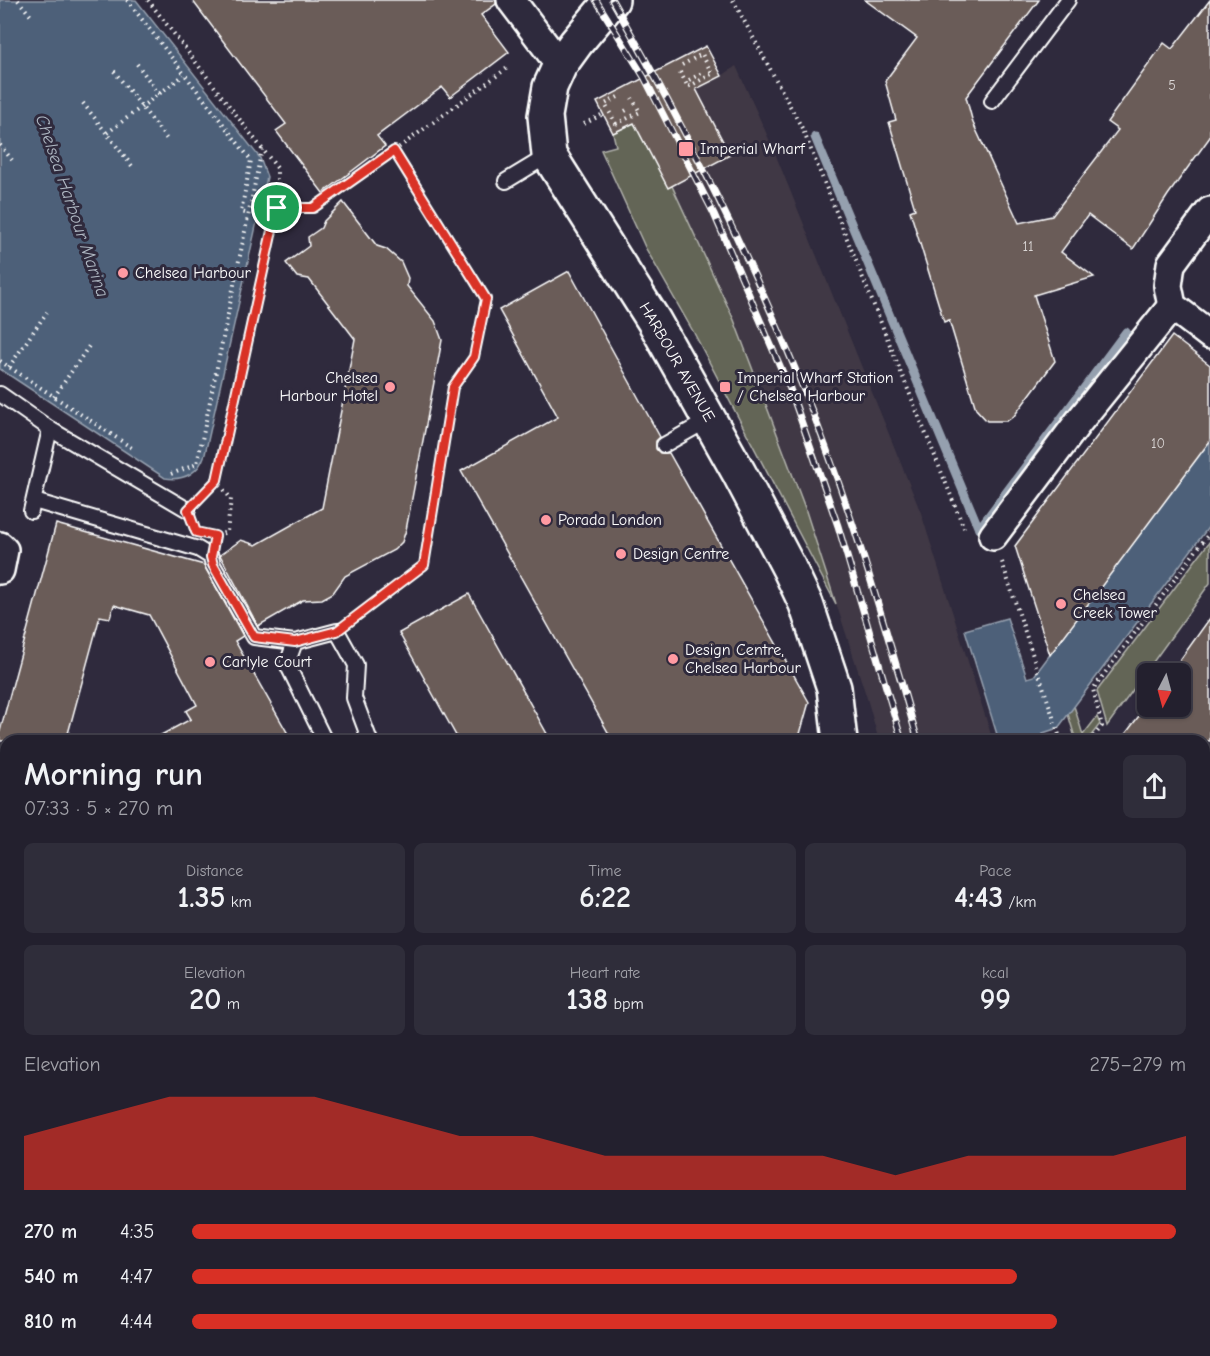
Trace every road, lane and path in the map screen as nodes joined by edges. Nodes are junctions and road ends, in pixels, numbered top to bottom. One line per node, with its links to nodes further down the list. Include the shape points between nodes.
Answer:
1 (18, 0): 8 (path)
2 (127, 0): 16 (path)
3 (148, 0): 31 (path)
4 (512, 0): 10 (street)
5 (612, 0): 10 (street, HARBOUR AVENUE)
6 (733, 0): 56 (path, via 803,130)
7 (1068, 0): 21 (lane)
8 (31, 16)
9 (137, 64): 18 (path)
10 (560, 65): 33 (street, HARBOUR AVENUE, via 550,87 545,116)
11 (682, 65): 14 (path, bridge, via 702,54 712,74 688,87)
12 (510, 66): 32 (path)
13 (114, 71): 23 (path)
14 (680, 72)
15 (702, 73): 17 (path)
16 (184, 75): 18 (path); 39 (path, via 251,160 241,212)
17 (689, 80)
18 (159, 94): 23 (path)
19 (622, 95): 20 (path, bridge, via 605,104 616,124 640,112)
20 (632, 98)
21 (992, 101)
22 (83, 103): 28 (path)
23 (141, 107): 28 (path); 29 (path)
24 (630, 108): 25 (path)
25 (625, 111)
26 (603, 114): 27 (path)
27 (584, 124)
28 (107, 134): 35 (path)
29 (169, 142)
30 (0, 145): 34 (path)
31 (262, 148): 37 (path, via 277,168); 39 (path)
32 (394, 151): 37 (path, via 313,208); 60 (path, via 486,299 474,357 453,387 424,565)
33 (549, 155): 36 (lane); 48 (street, HARBOUR AVENUE, via 654,321)
34 (12, 159)
35 (132, 166)
36 (506, 181)
37 (277, 208): 53 (path)
38 (1210, 211): 40 (street, via 1171,264 1168,286)
39 (249, 214): 52 (path, via 197,464 171,474)
40 (1172, 306): 42 (street); 56 (street)
41 (47, 312): 45 (path)
42 (1210, 335)
43 (91, 343): 47 (path)
44 (0, 361): 45 (path)
45 (9, 367): 47 (path)
46 (0, 394): 49 (lane)
47 (54, 397): 51 (path)
48 (710, 419): 50 (lane); 64 (street, HARBOUR AVENUE, via 806,604 834,688)
49 (50, 429): 54 (lane); 58 (lane, via 32,506 198,549)
50 (664, 444)
51 (142, 454)
52 (161, 467)
53 (217, 480): 54 (path); 58 (path, via 231,499 227,532 215,536)
54 (188, 510)
55 (1210, 532): 66 (path, via 1093,689 1102,726)
56 (980, 537): 65 (path, via 1029,639)
57 (0, 546): 59 (street, via 4,550)
58 (211, 557): 61 (lane, via 254,637)
59 (0, 570)
60 (337, 631): 61 (lane); 63 (lane, via 356,665 354,698)
61 (295, 642): 62 (lane, via 287,664)
62 (322, 735)
63 (368, 735)
64 (839, 735)
65 (1059, 735)
66 (1095, 735)

